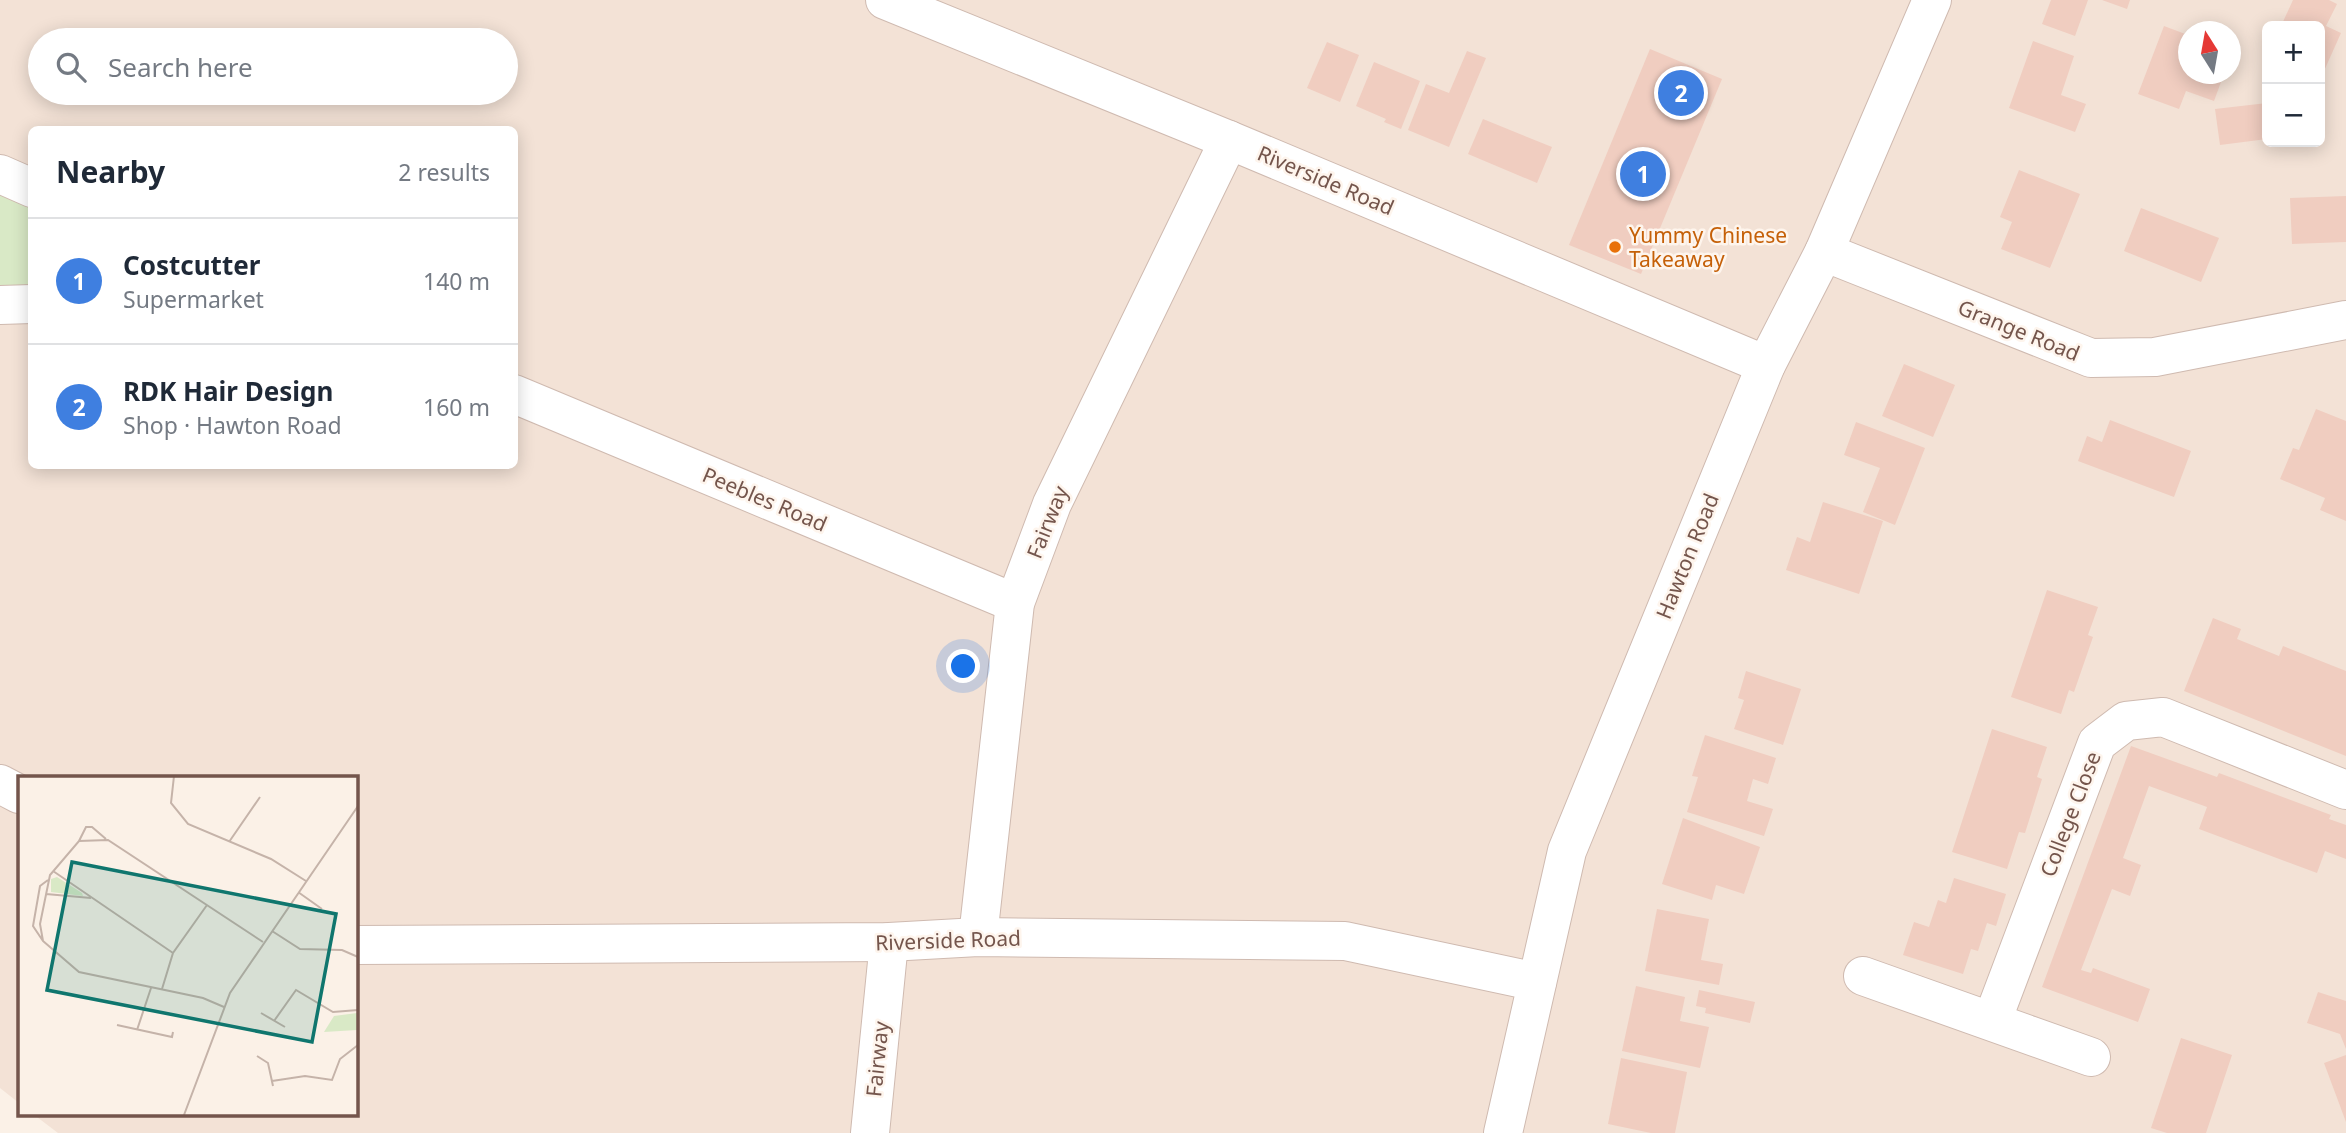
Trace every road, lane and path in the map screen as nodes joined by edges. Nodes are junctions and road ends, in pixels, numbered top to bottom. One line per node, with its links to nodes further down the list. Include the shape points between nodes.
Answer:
1 (886, 0): 3 (street, Riverside Road)
2 (1932, 0): 6 (street, Hawton Road)
3 (1229, 140): 10 (street, Riverside Road); 12 (street, Fairway, via 1052,504)
4 (0, 174): 5 (street)
5 (28, 186)
6 (1824, 251): 9 (street, Grange Road, via 2091,358 2155,357); 10 (street, Hawton Road)
7 (28, 304): 8 (street)
8 (0, 305)
9 (2346, 320)
10 (1766, 365): 20 (street, Hawton Road, via 1567,850)
11 (518, 396): 12 (street, Peebles Road)
12 (1016, 603): 16 (street, Fairway)
13 (0, 783): 15 (street)
14 (2346, 790): 21 (street, College Close, via 2163,717 2126,721 2097,743)
15 (18, 793)
16 (978, 937): 17 (street, Riverside Road); 20 (street, Riverside Road, via 1345,941)
17 (889, 942): 18 (street, Riverside Road); 23 (street, Fairway)
18 (357, 946)
19 (1863, 976): 21 (street)
20 (1537, 982): 24 (street, Hawton Road)
21 (1992, 1021): 22 (street)
22 (2091, 1057)
23 (870, 1133)
24 (1503, 1133)

